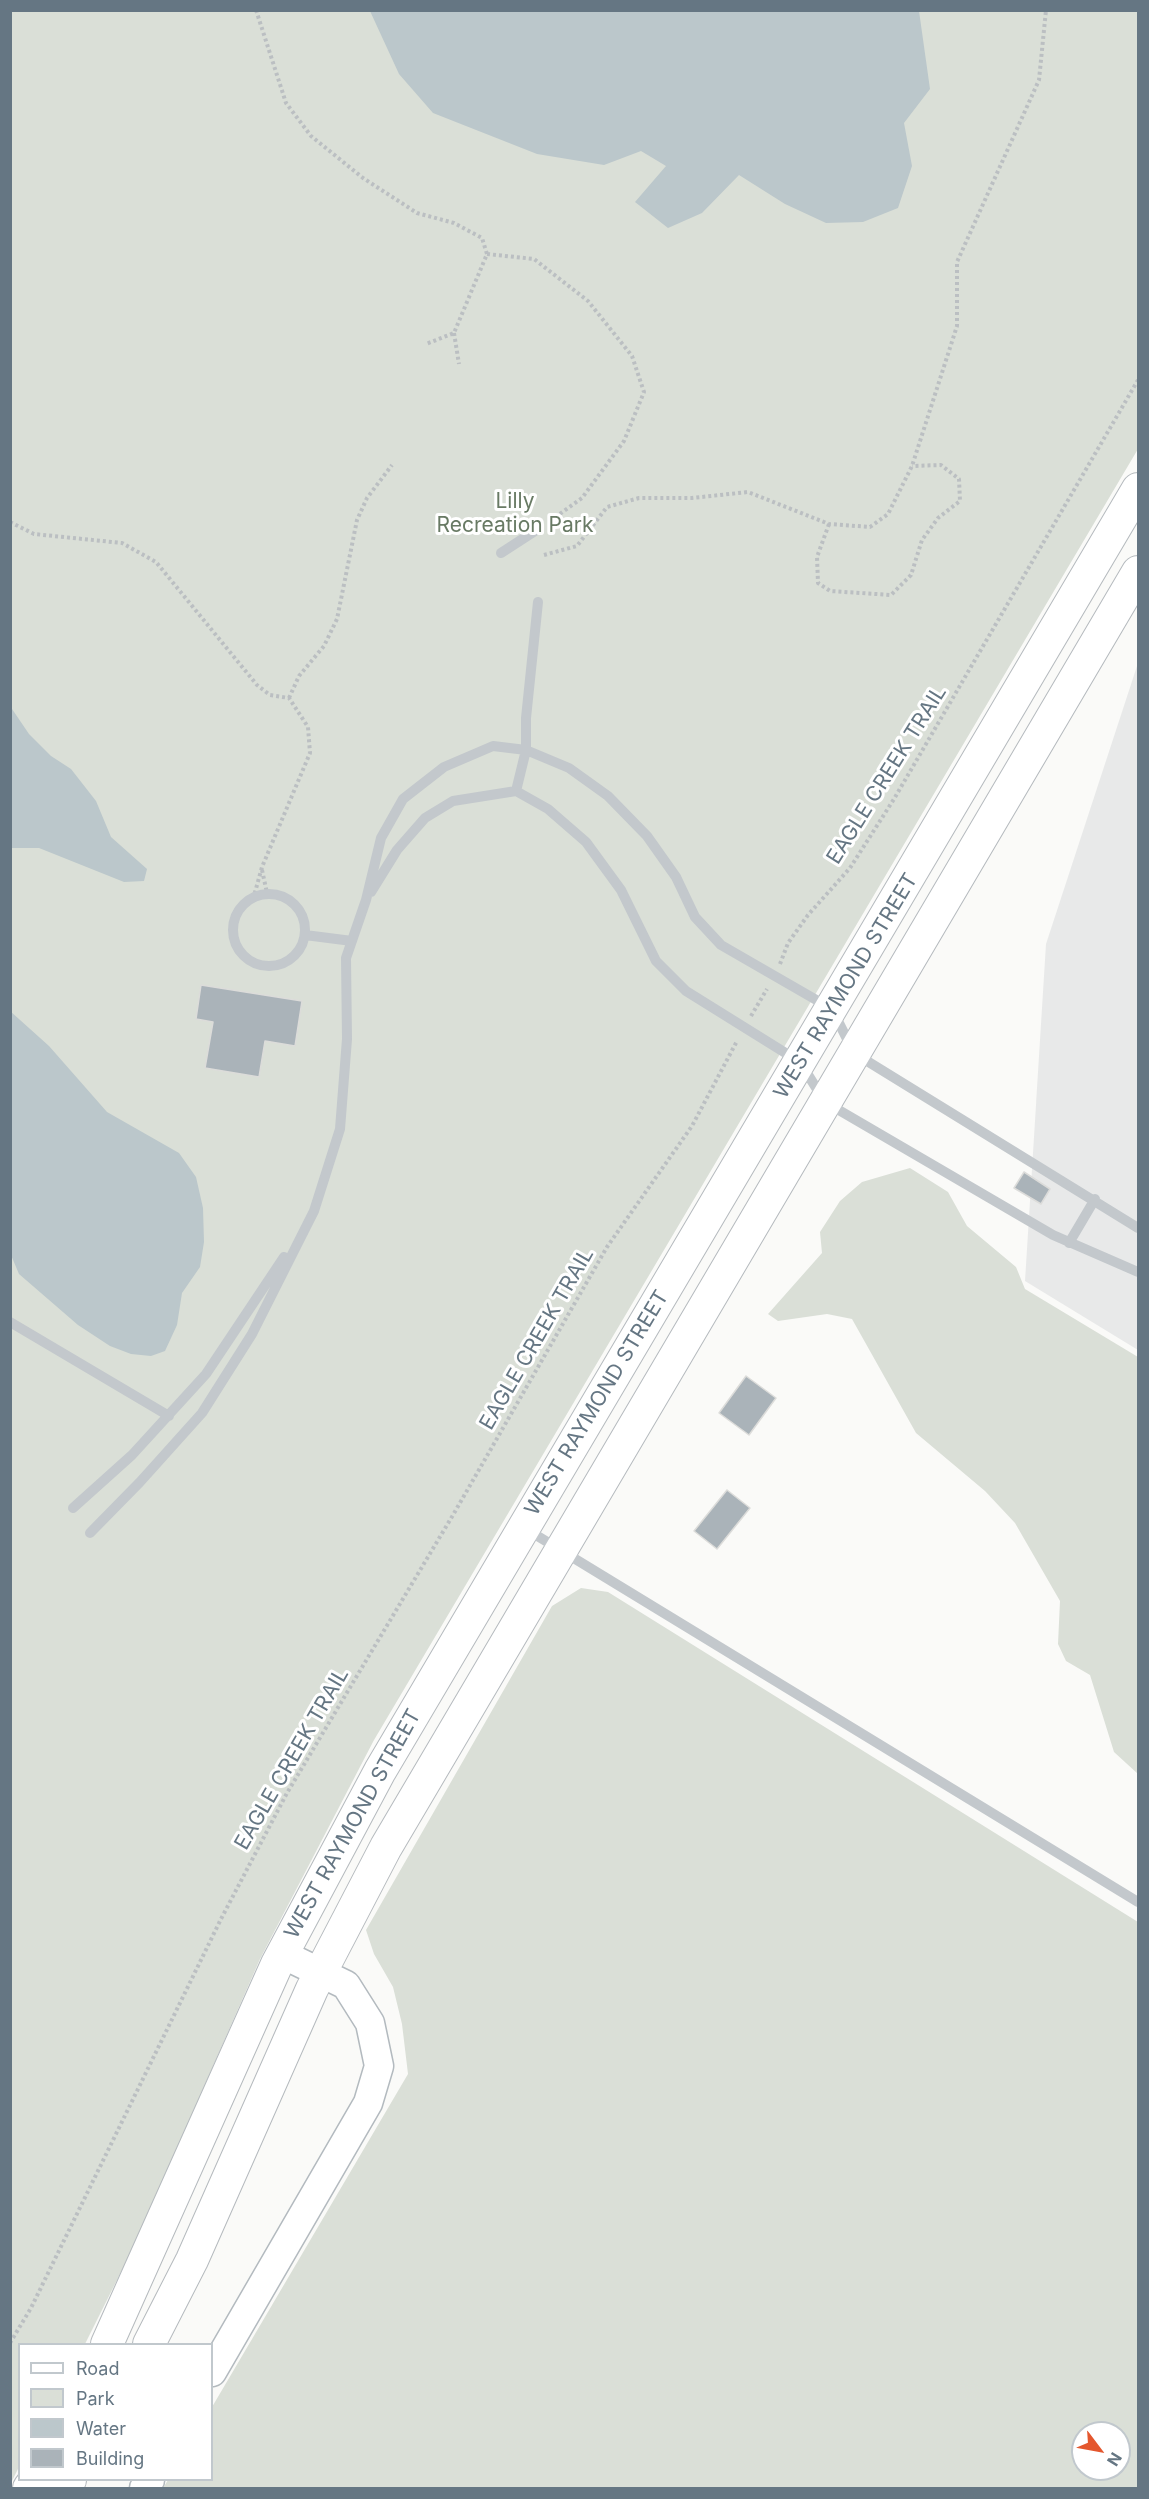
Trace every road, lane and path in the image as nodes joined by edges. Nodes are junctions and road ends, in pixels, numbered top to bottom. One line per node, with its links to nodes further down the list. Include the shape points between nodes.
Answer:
1 (256, 10): 3 (path, via 286,103 311,136 417,213 454,223 482,238)
2 (1046, 10): 9 (path, via 1039,80 957,262 957,326)
3 (487, 254): 4 (path); 13 (path, via 534,259 588,301 632,356 644,392 624,441 582,498)
4 (454, 333): 5 (path); 6 (path)
5 (426, 344)
6 (459, 364)
7 (1138, 380): 27 (path, EAGLE CREEK TRAIL, via 894,799 850,868 788,943)
8 (392, 465): 18 (path, via 367,498 357,520 336,619 324,646 299,676)
9 (912, 466): 12 (path, via 888,514 870,527); 12 (path, via 941,465 959,479 960,501 933,525 922,540 911,575 891,595 830,591 818,583 817,557)
10 (1134, 505): 28 (main road, WEST RAYMOND STREET)
11 (10, 522): 18 (path, via 34,534 122,543 156,562 256,685 270,695)
12 (829, 524): 15 (path, via 748,492 639,498 607,507 577,546)
13 (538, 529): 14 (lane)
14 (501, 553)
15 (544, 555)
16 (1138, 572): 30 (main road, WEST RAYMOND STREET)
17 (538, 602): 19 (lane)
18 (289, 699): 21 (path, via 308,727 310,753)
19 (526, 750): 20 (lane); 24 (lane, via 493,746 444,766 403,799 381,838); 27 (lane, via 568,768 608,796 647,836 676,878 695,917 714,938)
20 (516, 791): 24 (lane, via 453,801 425,818 397,850); 29 (lane, via 548,808 586,842 621,890 656,961 686,991)
21 (262, 867): 22 (path); 23 (path)
22 (267, 893): 23 (lane); 25 (lane, via 291,900 303,916)
23 (254, 896): 25 (lane, via 240,907 232,931 235,944 248,960 259,965 284,963 302,947)
24 (366, 900): 26 (lane)
25 (305, 935): 26 (lane)
26 (352, 940): 34 (lane, via 346,958 347,1039 340,1129)
27 (775, 976): 28 (lane); 29 (path, EAGLE CREEK TRAIL)
28 (832, 1009): 30 (lane); 31 (main road, WEST RAYMOND STREET)
29 (744, 1027): 31 (lane); 47 (path, EAGLE CREEK TRAIL, via 692,1126 607,1247 287,1793 221,1919 31,2308)
30 (854, 1053): 32 (main road, WEST RAYMOND STREET); 33 (lane)
31 (800, 1062): 32 (lane); 41 (main road, WEST RAYMOND STREET)
32 (825, 1102): 36 (lane); 43 (main road, WEST RAYMOND STREET)
33 (1095, 1199): 35 (lane); 36 (lane)
34 (314, 1212): 39 (lane, via 206,1374); 42 (lane, via 252,1334 202,1413)
35 (1137, 1226)
36 (1069, 1243): 37 (lane)
37 (1138, 1272)
38 (10, 1322): 39 (lane)
39 (169, 1416): 40 (lane)
40 (73, 1508)
41 (523, 1527): 43 (lane); 45 (main road, WEST RAYMOND STREET, via 380,1771)
42 (90, 1533)
43 (560, 1550): 44 (lane); 46 (main road, WEST RAYMOND STREET, via 414,1797)
44 (1138, 1902)
45 (282, 1954): 46 (street); 48 (main road, WEST RAYMOND STREET)
46 (321, 1973): 49 (main road, WEST RAYMOND STREET, via 192,2260); 50 (street, via 345,1985 370,2023 378,2051 376,2081 368,2103)
47 (10, 2343)
48 (107, 2343)
49 (150, 2343)
50 (213, 2370)

